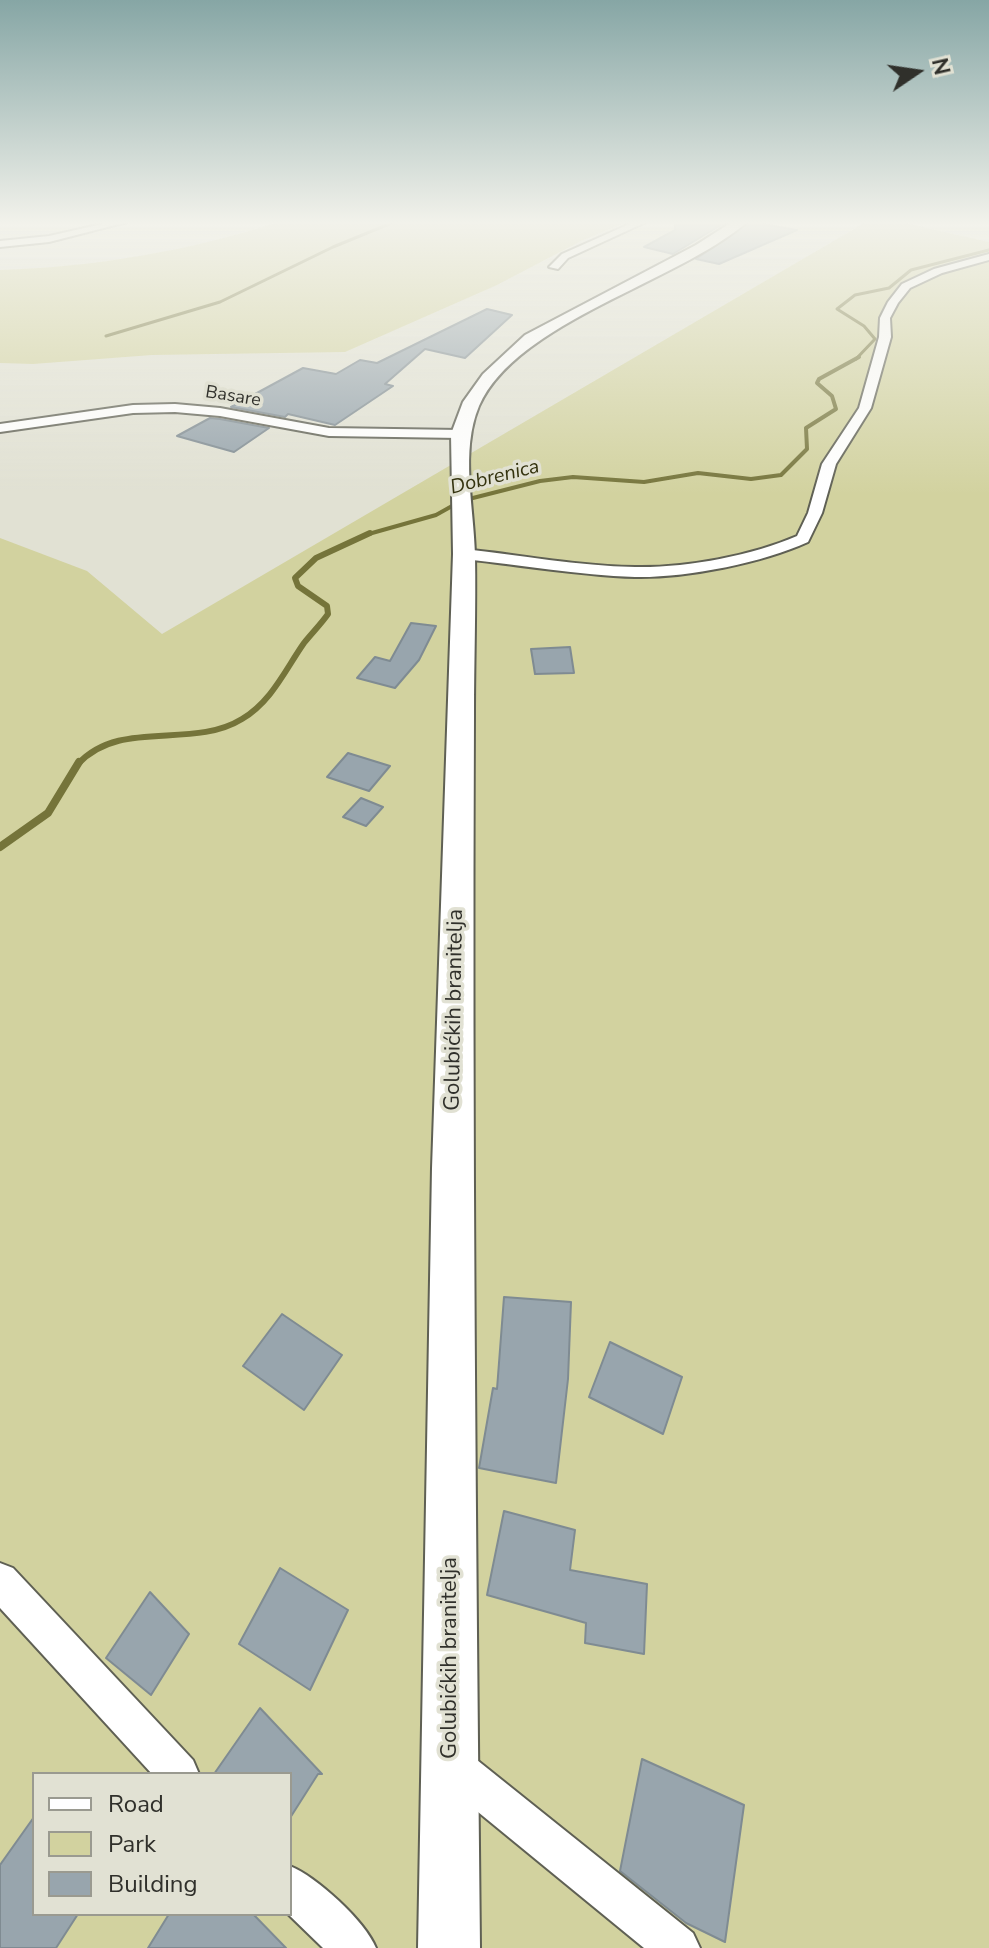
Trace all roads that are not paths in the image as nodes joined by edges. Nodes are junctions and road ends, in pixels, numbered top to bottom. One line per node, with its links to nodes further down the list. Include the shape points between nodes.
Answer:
1 (578, 313): 4 (street, Golubićkih branitelja, via 531,338 489,378 472,402)
2 (888, 313): 5 (street, via 865,408 829,464 803,539 771,553 635,572)
3 (0, 428): 4 (street, Basare, via 175,408 329,432)
4 (460, 434): 5 (street, Golubićkih branitelja)
5 (464, 548): 7 (street, Golubićkih branitelja, via 452,1168)
6 (0, 1581): 8 (street)
7 (451, 1765): 11 (street, Golubićkih branitelja); 12 (street)
8 (177, 1772)
9 (292, 1889): 10 (street)
10 (354, 1948)
11 (449, 1948)
12 (678, 1948)

